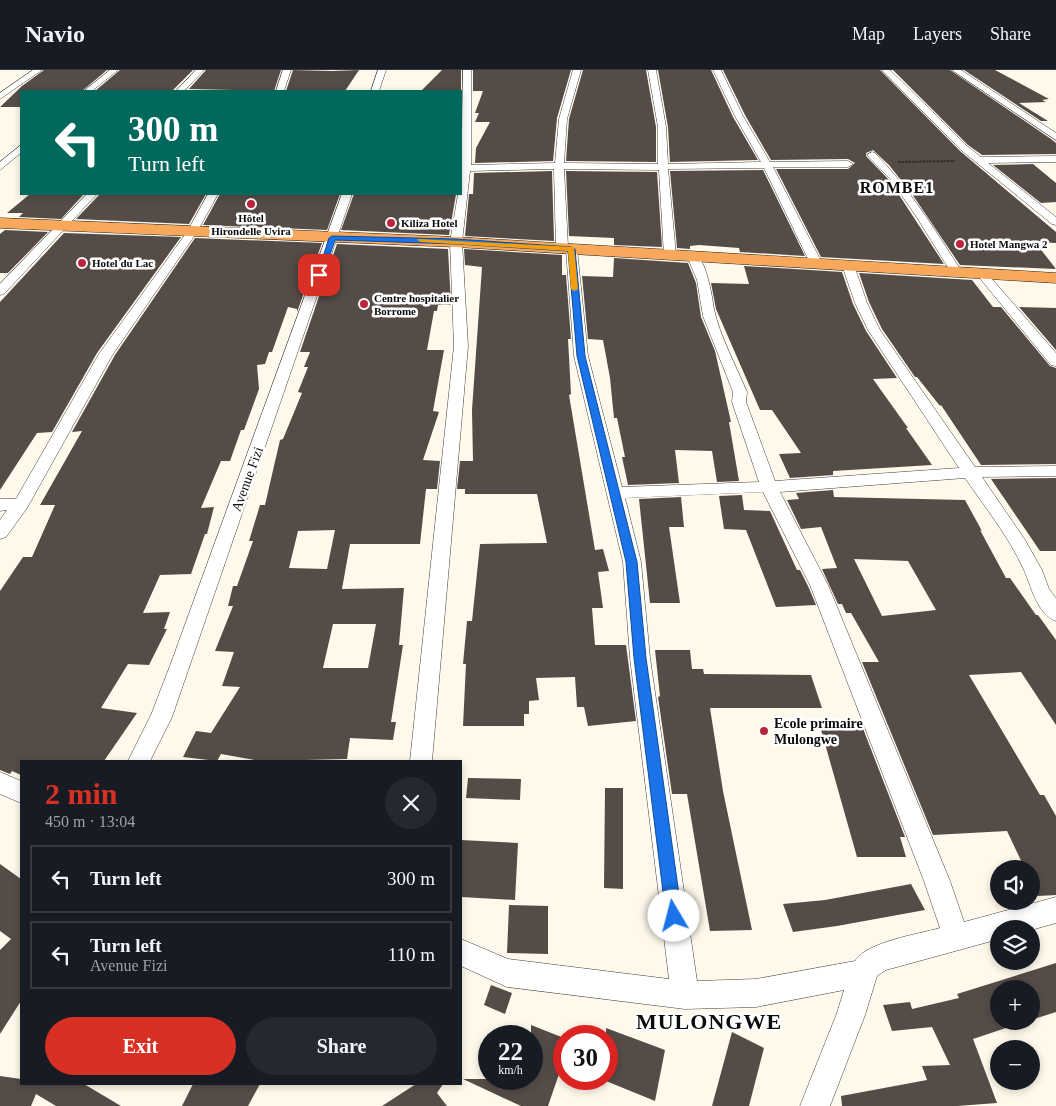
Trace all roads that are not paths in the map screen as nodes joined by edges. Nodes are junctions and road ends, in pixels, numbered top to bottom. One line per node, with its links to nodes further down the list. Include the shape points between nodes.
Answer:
1 (38, 70): 16 (street)
2 (114, 70): 12 (street)
3 (200, 70): 13 (street)
4 (288, 70): 14 (street)
5 (382, 70): 15 (street)
6 (467, 70): 27 (street)
7 (577, 70): 24 (street, via 563,119)
8 (652, 70): 26 (street, via 662,127)
9 (717, 70): 23 (street)
10 (886, 70): 21 (street)
11 (956, 70): 17 (street)
12 (89, 90)
13 (181, 90)
14 (280, 90)
15 (375, 90)
16 (0, 97)
17 (1056, 137)
18 (20, 149): 25 (street)
19 (874, 158): 44 (street, via 894,178)
20 (1056, 159): 21 (street)
21 (980, 160): 33 (street)
22 (848, 164): 23 (street)
23 (767, 165): 26 (street); 42 (street)
24 (559, 166): 26 (street); 27 (street); 39 (street)
25 (0, 167)
26 (663, 167): 40 (street)
27 (464, 168): 28 (street)
28 (462, 186)
29 (91, 195): 35 (street)
30 (212, 195): 36 (street)
31 (347, 195): 37 (street, Avenue Fizi)
32 (461, 195): 38 (street)
33 (1056, 222)
34 (0, 223): 35 (highway)
35 (61, 227): 36 (highway); 47 (street)
36 (192, 232): 37 (highway); 53 (street, via 106,354)
37 (332, 238): 38 (highway); 57 (street, Avenue Fizi, via 162,717)
38 (456, 242): 39 (highway); 58 (street, via 461,346)
39 (567, 248): 40 (highway); 52 (street, via 581,356)
40 (670, 255): 41 (highway)
41 (693, 256): 42 (highway); 51 (street, via 703,280 709,316 740,392 738,402)
42 (816, 263): 43 (highway)
43 (848, 265): 44 (highway); 50 (street, via 874,330)
44 (956, 272): 45 (highway)
45 (982, 274): 46 (highway); 48 (street)
46 (1056, 278)
47 (0, 291)
48 (1056, 362)
49 (1056, 471): 50 (street)
50 (970, 472): 51 (street); 56 (street, via 1018,545 1041,592)
51 (769, 487): 52 (street); 62 (street, via 818,585)
52 (615, 493): 65 (street, via 632,562 640,658)
53 (21, 504): 54 (street); 55 (street)
54 (0, 505)
55 (0, 533)
56 (1056, 613)
57 (140, 760)
58 (421, 760)
59 (0, 783): 60 (street)
60 (20, 792)
61 (1056, 910): 62 (street)
62 (957, 938): 64 (street, via 880,958 867,966)
63 (462, 952): 65 (street, via 507,973)
64 (863, 973): 65 (street, via 756,993); 66 (street, via 851,1015)
65 (685, 995)
66 (815, 1106)

